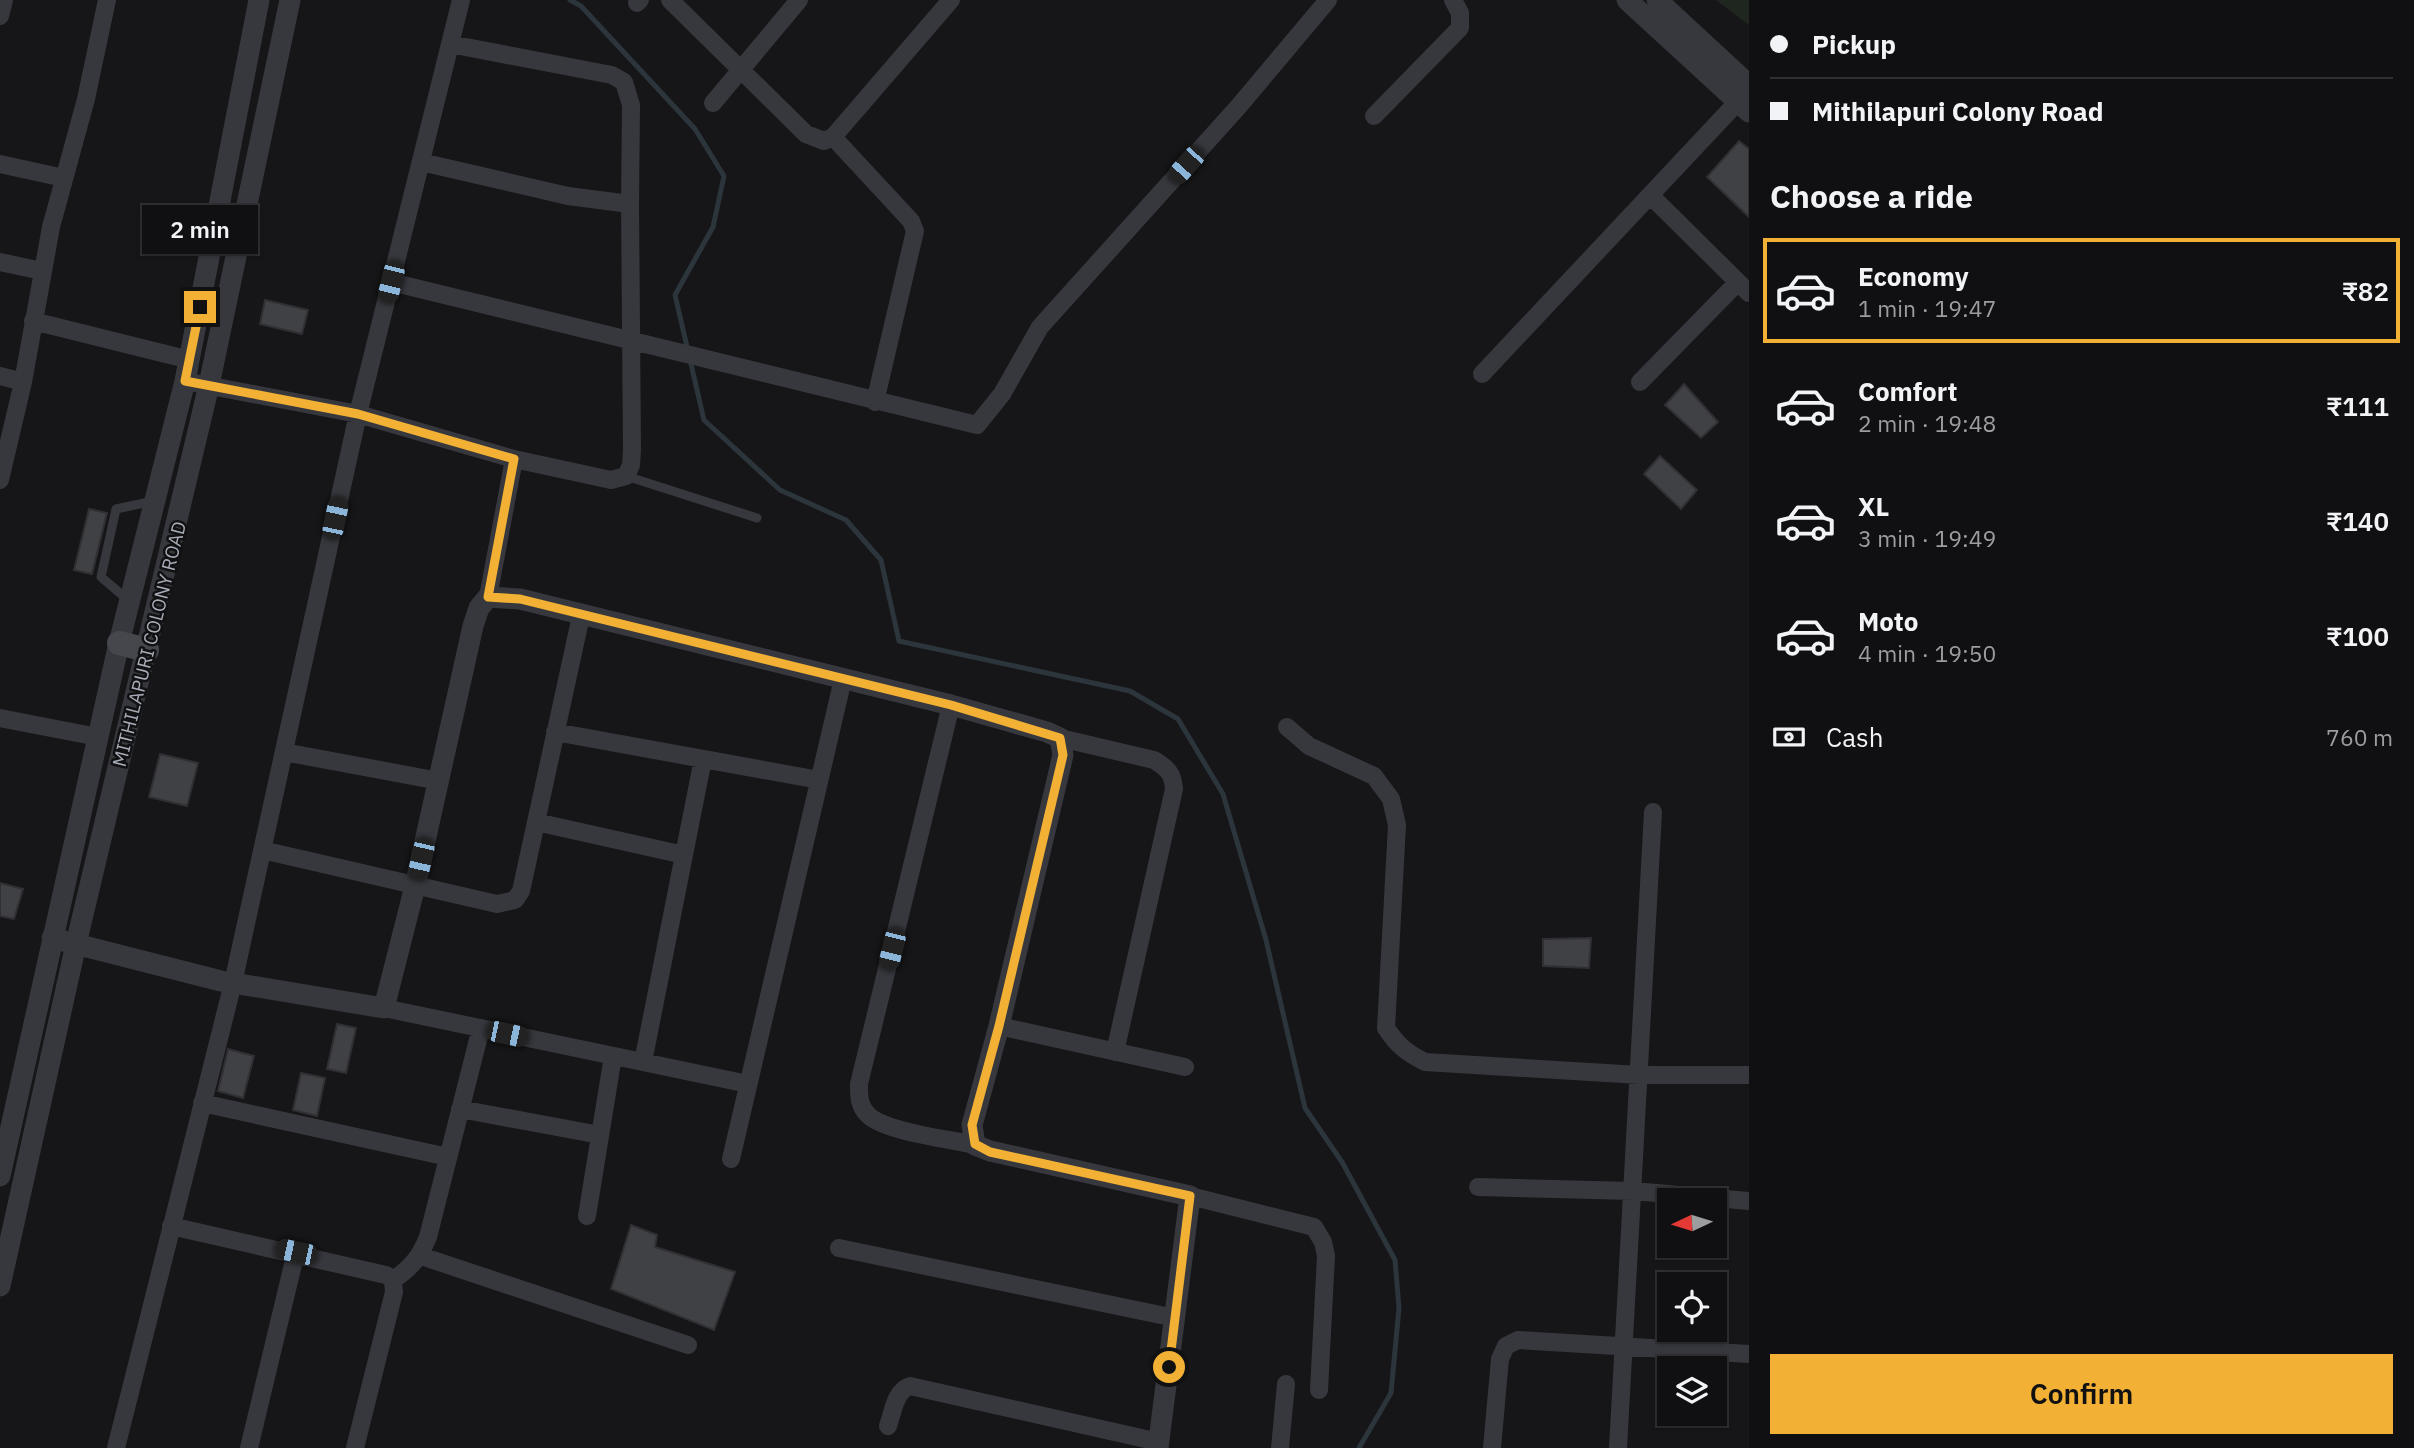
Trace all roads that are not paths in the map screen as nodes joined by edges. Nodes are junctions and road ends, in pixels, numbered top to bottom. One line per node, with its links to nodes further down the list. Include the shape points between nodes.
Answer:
1 (4, 0): 13 (street)
2 (106, 0): 22 (street)
3 (259, 0): 31 (street, MITHILAPURI COLONY ROAD)
4 (290, 0): 37 (street, MITHILAPURI COLONY ROAD)
5 (461, 0): 14 (street)
6 (670, 0): 15 (street)
7 (799, 0): 15 (street)
8 (951, 0): 19 (street)
9 (1328, 0): 38 (street, via 1040,327 1002,394 977,425)
10 (1452, 0): 18 (street, via 1460,13 1460,28)
11 (1627, 0): 16 (street)
12 (1657, 0): 16 (street)
13 (0, 16)
14 (450, 44): 20 (street); 24 (street, via 612,75 624,82 632,105)
15 (741, 71): 17 (street); 19 (street, via 806,134 824,141)
16 (1746, 97): 23 (street)
17 (713, 103)
18 (1374, 116)
19 (833, 137): 38 (street, via 911,221 914,247)
20 (421, 162): 24 (street, via 568,196); 27 (street)
21 (0, 164): 22 (street)
22 (64, 178): 26 (street)
23 (1651, 196): 28 (street); 32 (street)
24 (630, 204): 30 (street)
25 (0, 262): 26 (street)
26 (42, 271): 29 (street)
27 (391, 282): 30 (street); 39 (street)
28 (1743, 288): 36 (street)
29 (33, 321): 31 (street); 35 (street)
30 (632, 341): 38 (street); 41 (street, via 632,450)
31 (190, 360): 34 (street, MITHILAPURI COLONY ROAD)
32 (1482, 374)
33 (0, 376): 35 (street)
34 (185, 381): 37 (street); 43 (street, MITHILAPURI COLONY ROAD)
35 (23, 382): 42 (street)
36 (1640, 382)
37 (209, 385): 39 (street); 49 (street, MITHILAPURI COLONY ROAD)
38 (875, 402)
39 (358, 414): 40 (street); 57 (street)
40 (514, 459): 41 (street, via 611,480); 45 (street)
41 (626, 476): 44 (lane)
42 (0, 481)
43 (155, 501): 46 (street, MITHILAPURI COLONY ROAD); 46 (lane, via 116,509 101,577)
44 (757, 518)
45 (488, 597): 47 (street, via 520,599); 60 (street, via 473,626)
46 (129, 601): 48 (street, MITHILAPURI COLONY ROAD)
47 (581, 616): 50 (street); 54 (street)
48 (119, 643): 49 (main road); 55 (street, MITHILAPURI COLONY ROAD)
49 (147, 650): 67 (street, MITHILAPURI COLONY ROAD)
50 (843, 679): 51 (street); 59 (street)
51 (951, 705): 56 (street); 82 (street, via 859,1084 859,1103 883,1123)
52 (0, 718): 55 (street)
53 (1287, 727): 76 (street, via 1309,746 1374,776 1391,799 1397,825 1386,1028 1397,1044 1425,1062)
54 (555, 732): 58 (street); 62 (street)
55 (98, 737): 66 (street, MITHILAPURI COLONY ROAD)
56 (1060, 738): 70 (street, via 1063,755); 72 (street, via 1154,760 1174,778)
57 (284, 752): 60 (street); 63 (street)
58 (703, 759): 59 (street); 64 (street)
59 (819, 780): 78 (street)
60 (439, 781): 65 (street)
61 (1653, 813): 76 (street)
62 (536, 822): 64 (street); 65 (street, via 521,891 508,904)
63 (262, 850): 65 (street); 68 (street)
64 (684, 855): 74 (street)
65 (415, 886): 69 (street)
66 (52, 938): 67 (street); 85 (street, MITHILAPURI COLONY ROAD)
67 (76, 944): 68 (street); 94 (street, MITHILAPURI COLONY ROAD)
68 (233, 983): 69 (street); 79 (street)
69 (384, 1008): 71 (street)
70 (999, 1026): 72 (street); 82 (street, via 972,1125)
71 (481, 1028): 73 (street); 80 (street)
72 (1115, 1052): 75 (street)
73 (613, 1056): 74 (street); 81 (street)
74 (643, 1062): 78 (street)
75 (1185, 1067)
76 (1639, 1075): 77 (street); 87 (street)
77 (1749, 1075)
78 (748, 1084): 84 (street)
79 (202, 1102): 83 (street); 91 (street)
80 (460, 1109): 81 (street); 83 (street)
81 (600, 1135): 90 (street)
82 (975, 1144): 88 (street, via 990,1152)
83 (448, 1157): 95 (street)
84 (730, 1159)
85 (0, 1176)
86 (1478, 1186): 87 (street)
87 (1633, 1191): 89 (street); 100 (street)
88 (1190, 1196): 98 (street); 103 (street, via 1314,1227 1326,1256)
89 (1749, 1201)
90 (587, 1216)
91 (171, 1226): 93 (street); 106 (street)
92 (839, 1248): 98 (street)
93 (296, 1252): 96 (street); 107 (street)
94 (4, 1255): 97 (street, MITHILAPURI COLONY ROAD)
95 (421, 1256): 96 (street); 99 (street)
96 (393, 1280): 108 (street, via 394,1292)
97 (0, 1281)
98 (1175, 1318): 105 (street)
99 (688, 1345)
100 (1624, 1345): 101 (street); 110 (street, via 1518,1340 1506,1346 1500,1359); 111 (street)
101 (1749, 1354)
102 (1286, 1384): 109 (street)
103 (1319, 1390)
104 (888, 1426): 105 (street, via 898,1395 910,1386)
105 (1159, 1445)
106 (116, 1448)
107 (248, 1448)
108 (355, 1448)
109 (1280, 1448)
110 (1493, 1448)
111 (1618, 1448)

